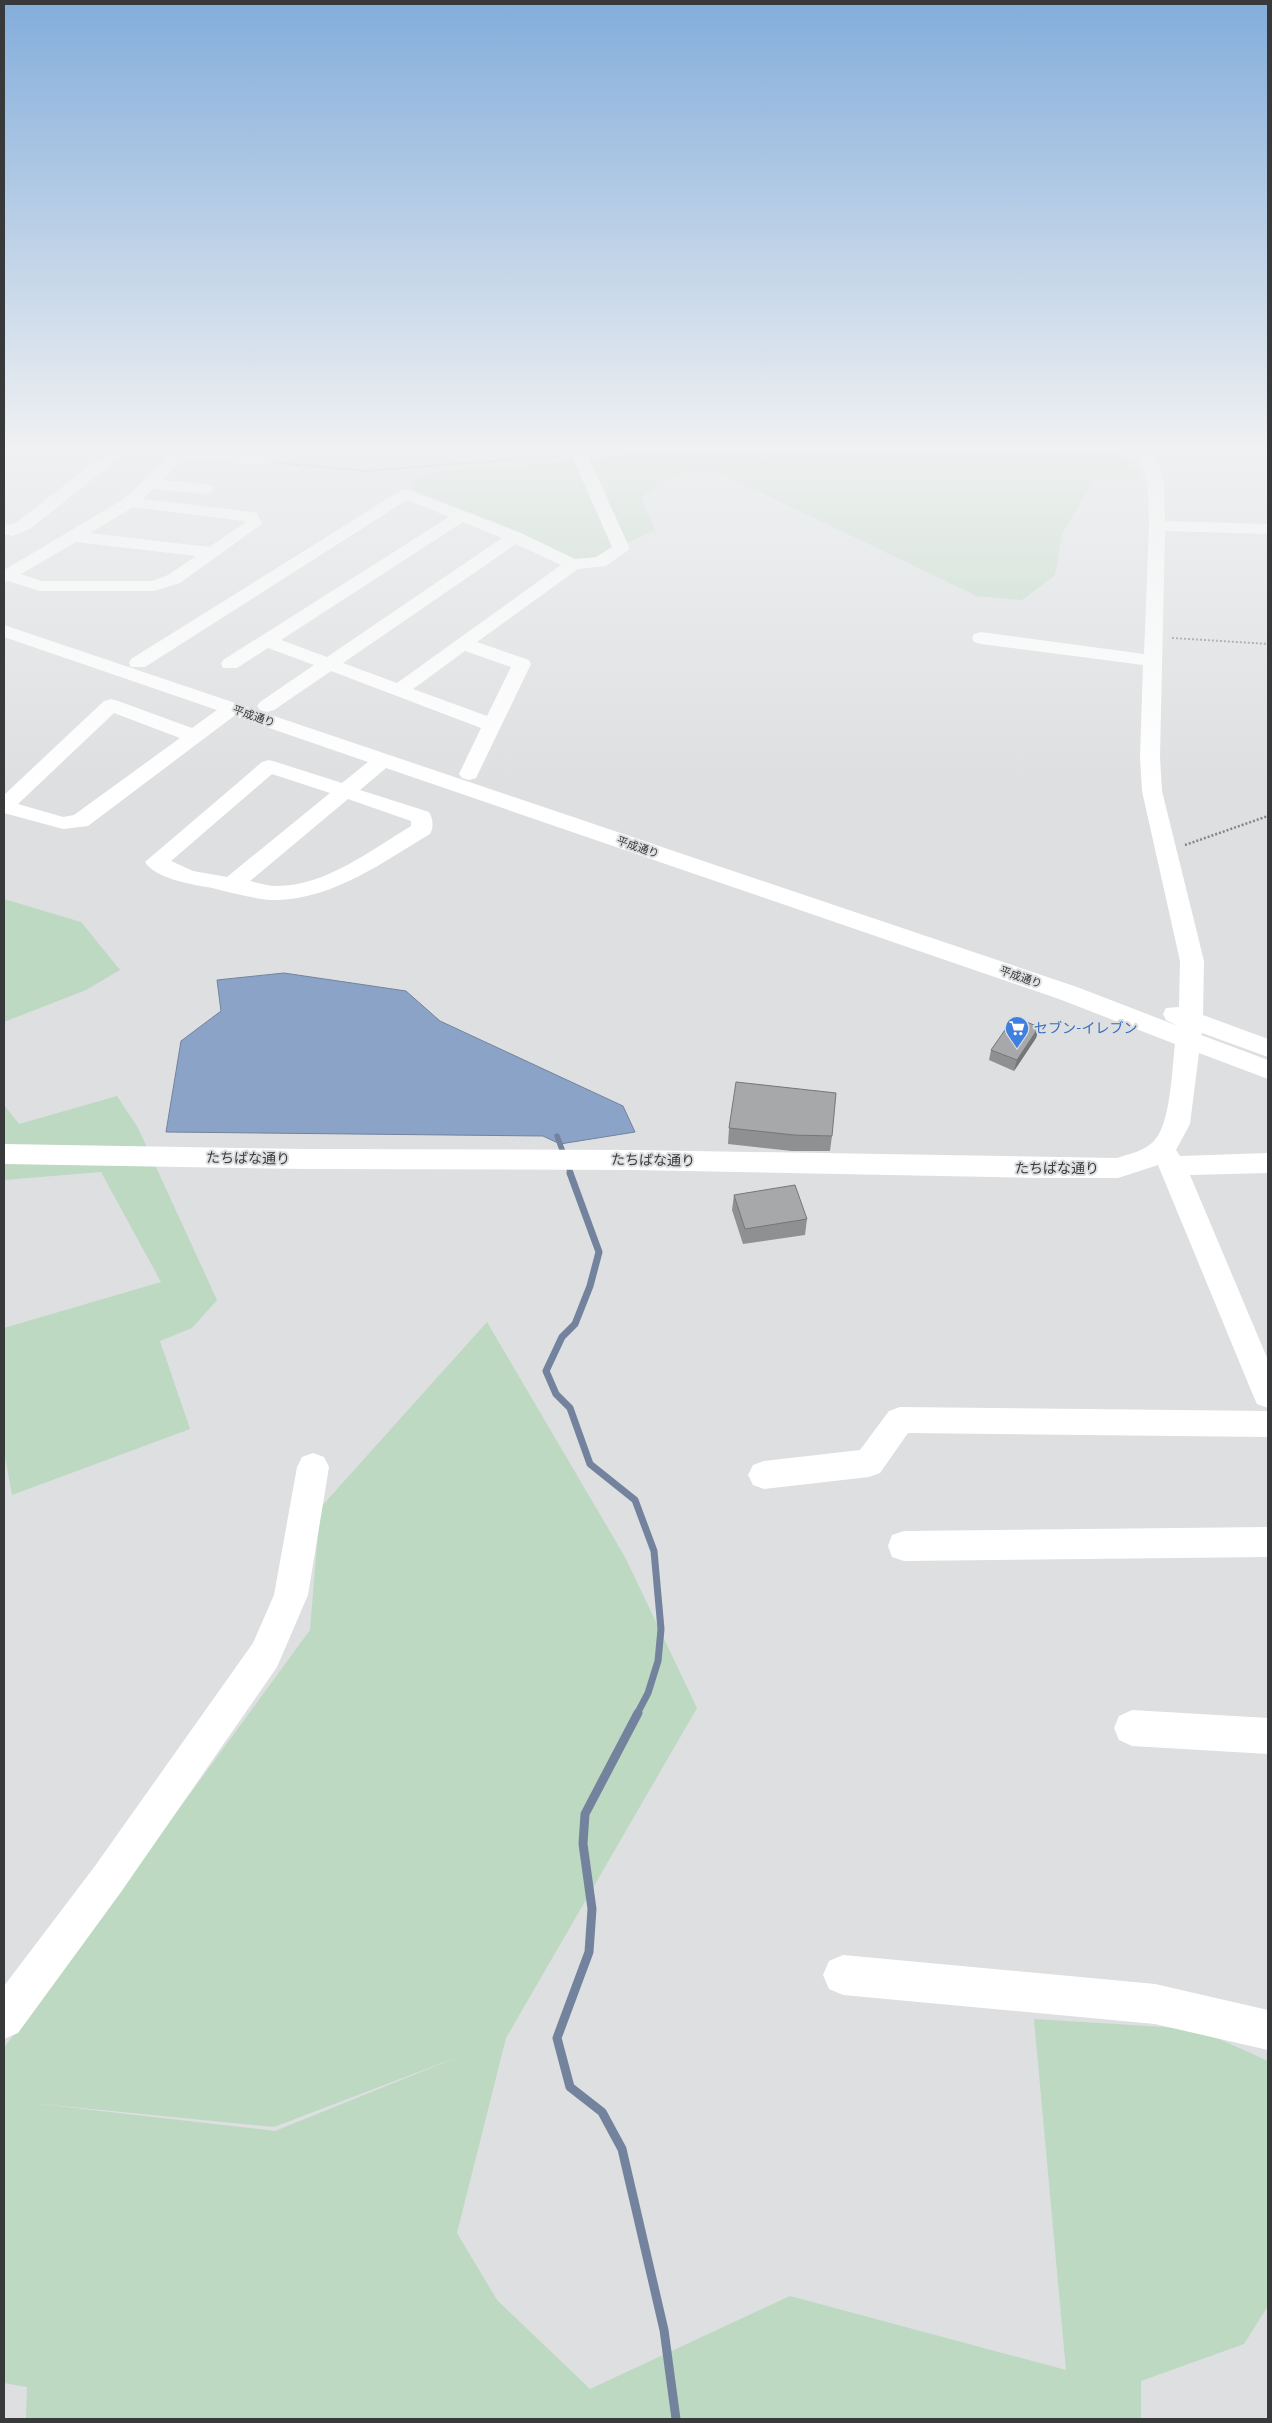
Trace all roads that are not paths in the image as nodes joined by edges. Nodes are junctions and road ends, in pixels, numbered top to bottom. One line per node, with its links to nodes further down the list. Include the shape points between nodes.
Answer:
1 (30, 561): 10 (street)
2 (200, 561): 10 (street, via 174,579 154,586 40,586)
3 (300, 561): 17 (street)
4 (391, 561): 14 (street)
5 (480, 561): 19 (street)
6 (567, 561): 9 (street)
7 (601, 561): 9 (street)
8 (1156, 561): 16 (street)
9 (573, 564): 15 (street)
10 (5, 576)
11 (4, 618): 17 (street, 平成通り)
12 (4, 631): 22 (street, 平成通り)
13 (980, 638): 16 (street)
14 (267, 641): 18 (street); 19 (street)
15 (463, 644): 20 (street); 23 (street, via 522,664)
16 (1153, 661): 30 (street, via 1152,791 1192,961)
17 (138, 663): 21 (street, 平成通り)
18 (230, 664)
19 (329, 664): 20 (street); 21 (street)
20 (399, 690): 23 (street)
21 (267, 706): 26 (street, 平成通り)
22 (231, 709): 24 (street); 25 (street, 平成通り)
23 (492, 726): 26 (street)
24 (194, 736): 28 (street, via 80,821 63,823); 28 (street, via 111,705)
25 (383, 760): 27 (street); 30 (street, 平成通り, via 1059,990)
26 (469, 774): 30 (street, 平成通り, via 1058,971)
27 (344, 792): 29 (street); 29 (street, via 421,817 422,829 350,872 315,887 277,893); 29 (street, via 269,766 156,862 187,877)
28 (4, 806)
29 (233, 884)
30 (1189, 1029): 31 (street, 平成通り); 32 (street, 平成通り); 34 (street, via 1177,1124)
31 (1268, 1048)
32 (1268, 1070)
33 (4, 1154): 34 (street, たちばな通り, via 634,1160 1038,1168 1118,1168 1148,1158)
34 (1168, 1158): 35 (street); 36 (street)
35 (1268, 1163)
36 (1268, 1395)
37 (1268, 1424): 39 (street, via 900,1420 869,1463)
38 (313, 1467): 45 (street, via 291,1595 265,1654 108,1879)
39 (764, 1475)
40 (1268, 1542): 41 (street)
41 (904, 1546)
42 (1132, 1728): 43 (street)
43 (1268, 1736)
44 (843, 1975): 46 (street, via 1155,2004)
45 (4, 2019)
46 (1268, 2030)

